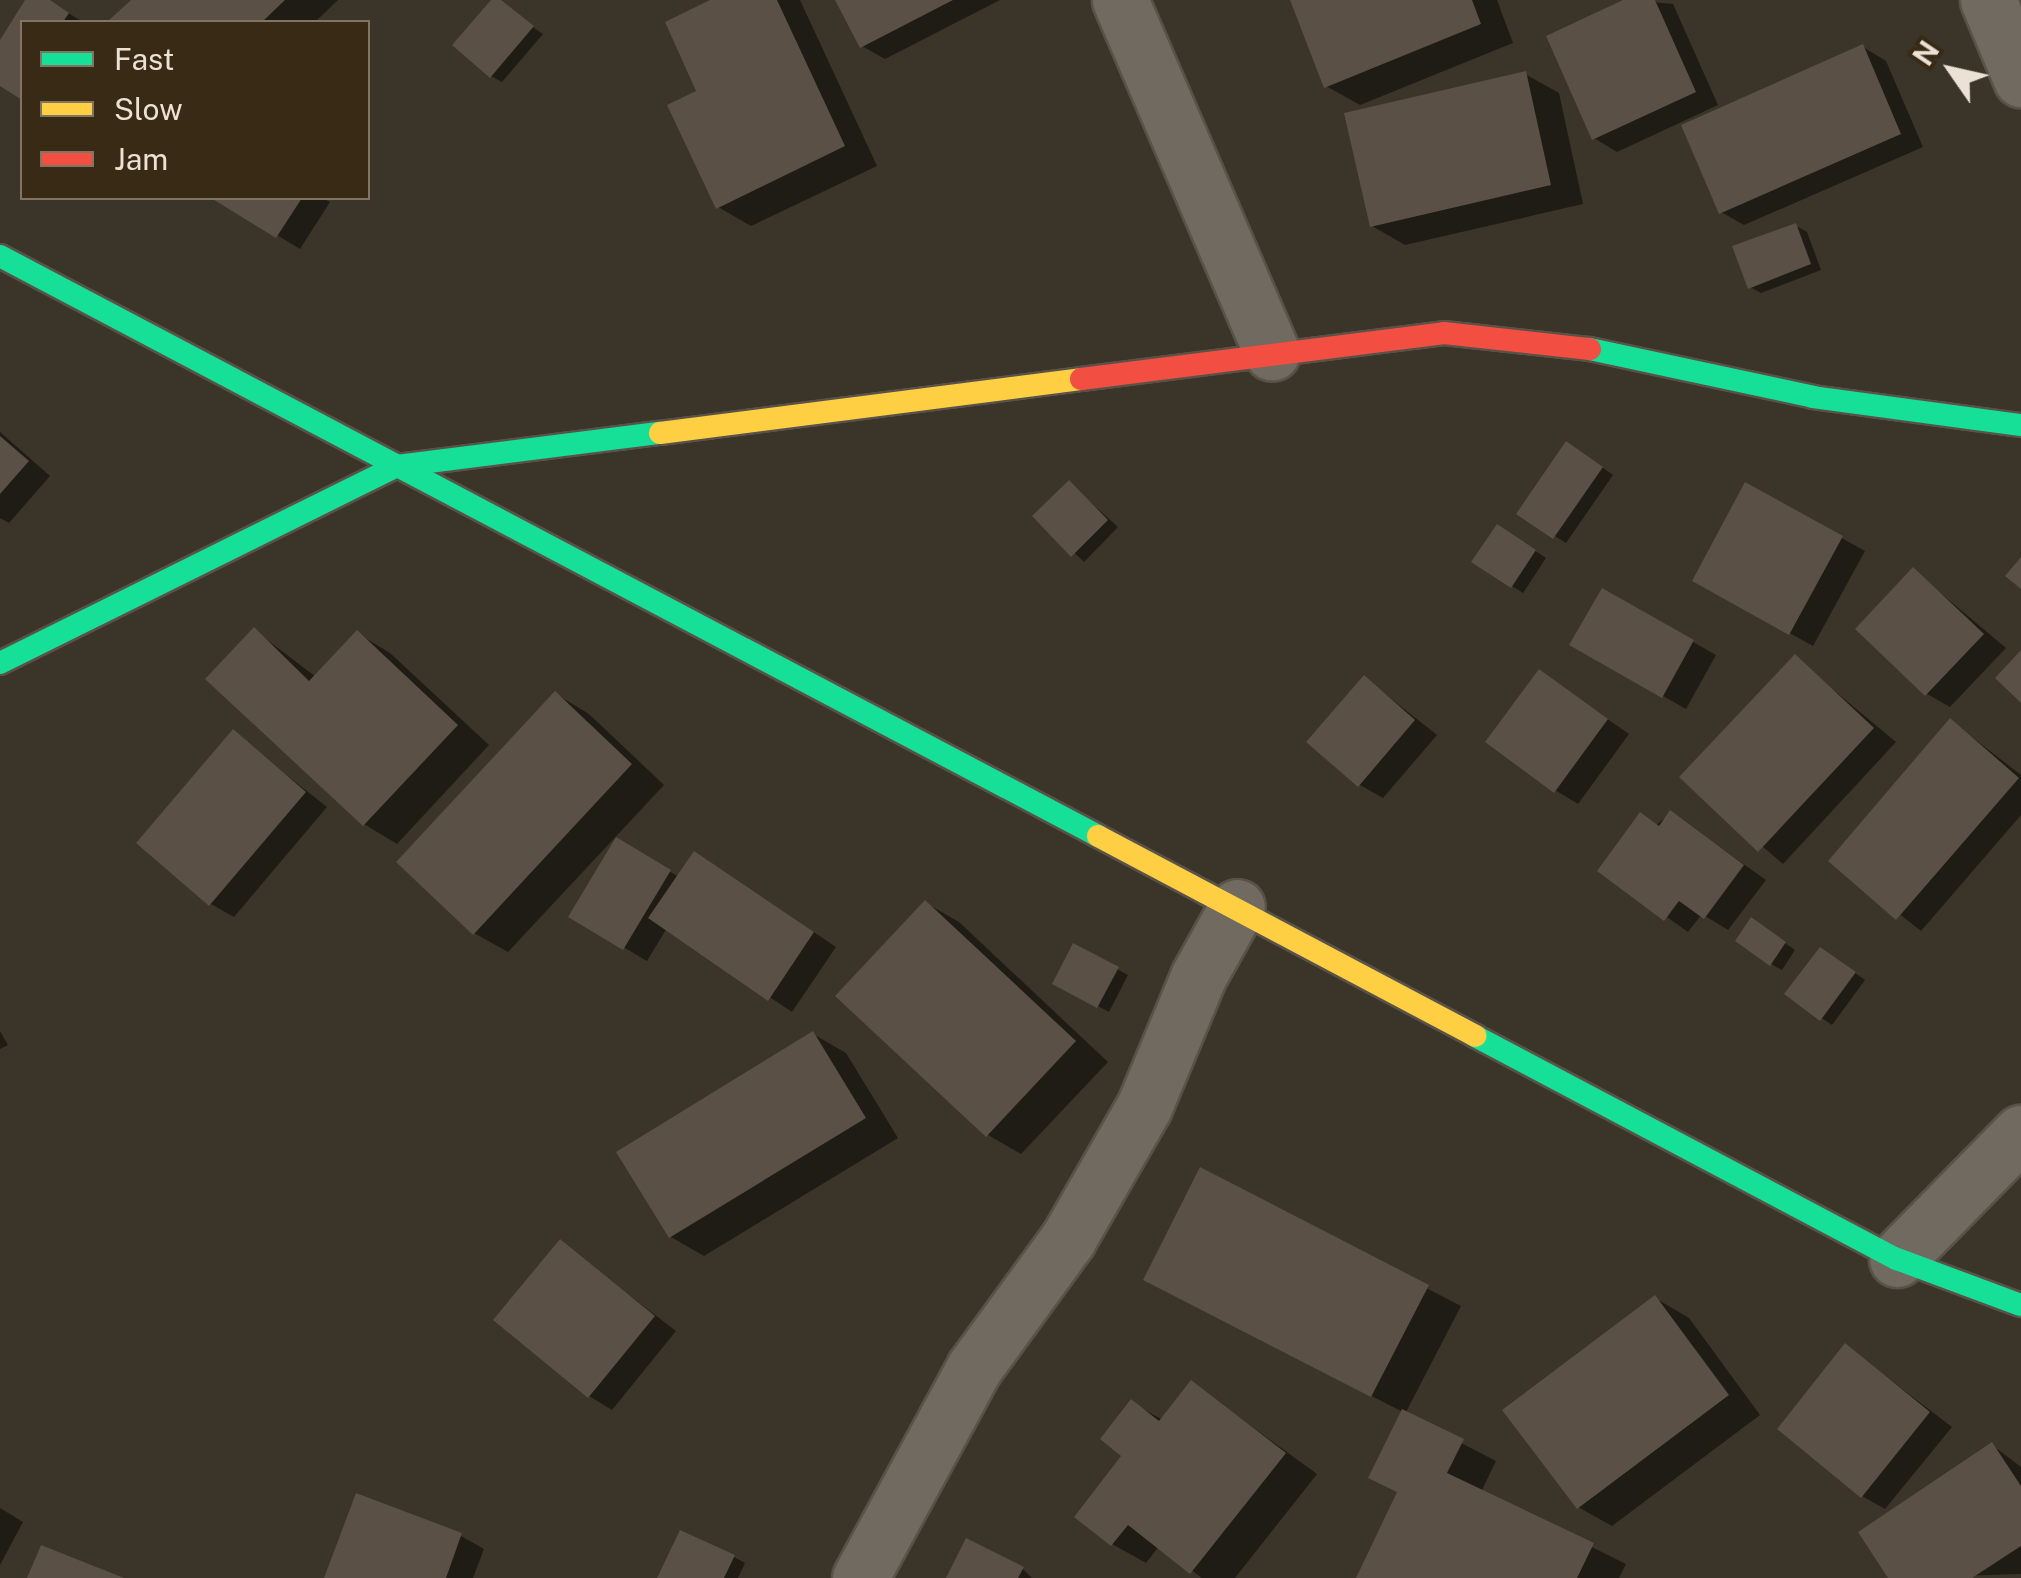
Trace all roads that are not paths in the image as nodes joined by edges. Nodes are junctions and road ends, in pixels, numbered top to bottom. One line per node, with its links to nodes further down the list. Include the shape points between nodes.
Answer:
1 (1120, 0): 5 (street)
2 (1988, 0): 3 (street)
3 (2021, 79)
4 (0, 256): 7 (street)
5 (1272, 353): 6 (street, via 1444,333 1571,344 1812,397); 7 (street)
6 (2021, 425)
7 (397, 466): 8 (street); 9 (street)
8 (0, 663)
9 (1237, 908): 11 (street); 13 (street, via 1198,977 1144,1107 1068,1239 974,1368)
10 (2021, 1133): 11 (street)
11 (1897, 1258): 12 (street)
12 (2021, 1305)
13 (860, 1578)

